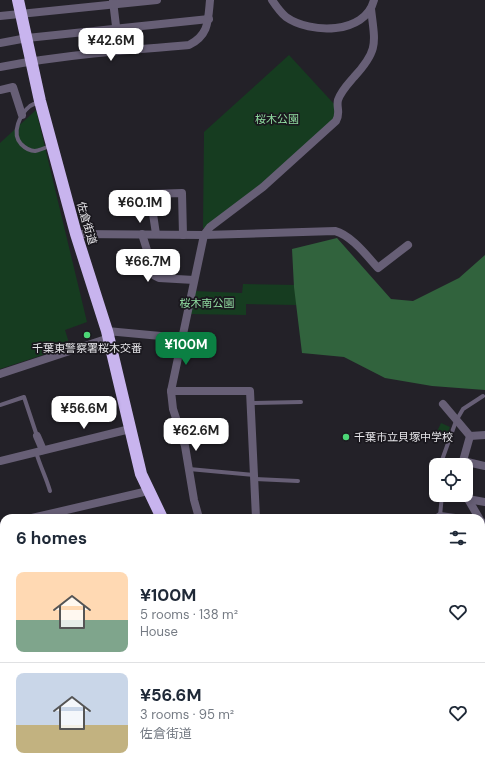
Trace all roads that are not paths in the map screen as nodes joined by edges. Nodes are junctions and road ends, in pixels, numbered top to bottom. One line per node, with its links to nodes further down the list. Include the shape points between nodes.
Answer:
1 (18, 0): 8 (highway, 佐倉街道)
2 (157, 0): 6 (street)
3 (210, 0): 10 (street)
4 (272, 0): 7 (street, via 286,17 300,23 333,29 350,24)
5 (374, 0): 7 (street)
6 (114, 2): 8 (street); 11 (street)
7 (371, 9): 25 (street, via 375,40 372,52 366,64 345,87 338,101 339,115 336,121 263,187 210,227)
8 (21, 14): 9 (street); 12 (highway, 佐倉街道)
9 (0, 16)
10 (208, 19): 11 (street); 14 (street, via 206,29 198,41 189,45)
11 (116, 28): 12 (street); 14 (street)
12 (27, 38): 13 (street); 15 (highway, 佐倉街道)
13 (0, 43)
14 (119, 51): 15 (street)
15 (32, 61): 16 (street); 18 (highway, 佐倉街道)
16 (0, 67)
17 (0, 90): 19 (street, via 13,87)
18 (40, 101): 19 (lane); 20 (highway, 佐倉街道)
19 (22, 115): 20 (lane, via 16,133 22,146 34,151)
20 (52, 145): 21 (highway, 佐倉街道)
21 (76, 234): 22 (street); 28 (highway, 佐倉街道)
22 (142, 234): 23 (street); 27 (street, via 155,276)
23 (156, 234): 24 (street); 24 (street, via 150,194 182,194)
24 (184, 234): 25 (street)
25 (204, 235): 26 (street, via 336,231 343,233 378,268); 27 (street)
26 (408, 245)
27 (194, 280): 29 (street)
28 (108, 335): 29 (street); 30 (street); 38 (highway, 佐倉街道)
29 (182, 338): 31 (street)
30 (0, 374)
31 (171, 391): 33 (street, via 250,391); 48 (street, via 173,409 185,446)
32 (483, 396): 37 (lane, via 463,410)
33 (252, 402): 34 (lane); 49 (street)
34 (301, 402)
35 (443, 404): 37 (street)
36 (0, 405): 40 (lane, via 24,397)
37 (456, 421): 41 (street); 43 (lane)
38 (130, 429): 42 (street); 52 (highway, 佐倉街道)
39 (485, 435): 41 (street)
40 (38, 436): 42 (street)
41 (470, 436): 44 (street)
42 (39, 451): 45 (street); 51 (lane, via 41,470 46,476)
43 (443, 458)
44 (464, 458)
45 (0, 461)
46 (473, 464): 47 (street)
47 (485, 466)
48 (189, 469): 49 (lane); 59 (street)
49 (254, 477): 50 (lane); 60 (street)
50 (298, 480)
51 (50, 491)
52 (148, 491): 57 (street); 58 (highway, 佐倉街道)
53 (473, 500): 56 (street)
54 (441, 502): 61 (lane)
55 (470, 502): 62 (street)
56 (485, 502)
57 (65, 514)
58 (160, 514)
59 (199, 514)
60 (256, 514)
61 (439, 514)
62 (477, 514)

